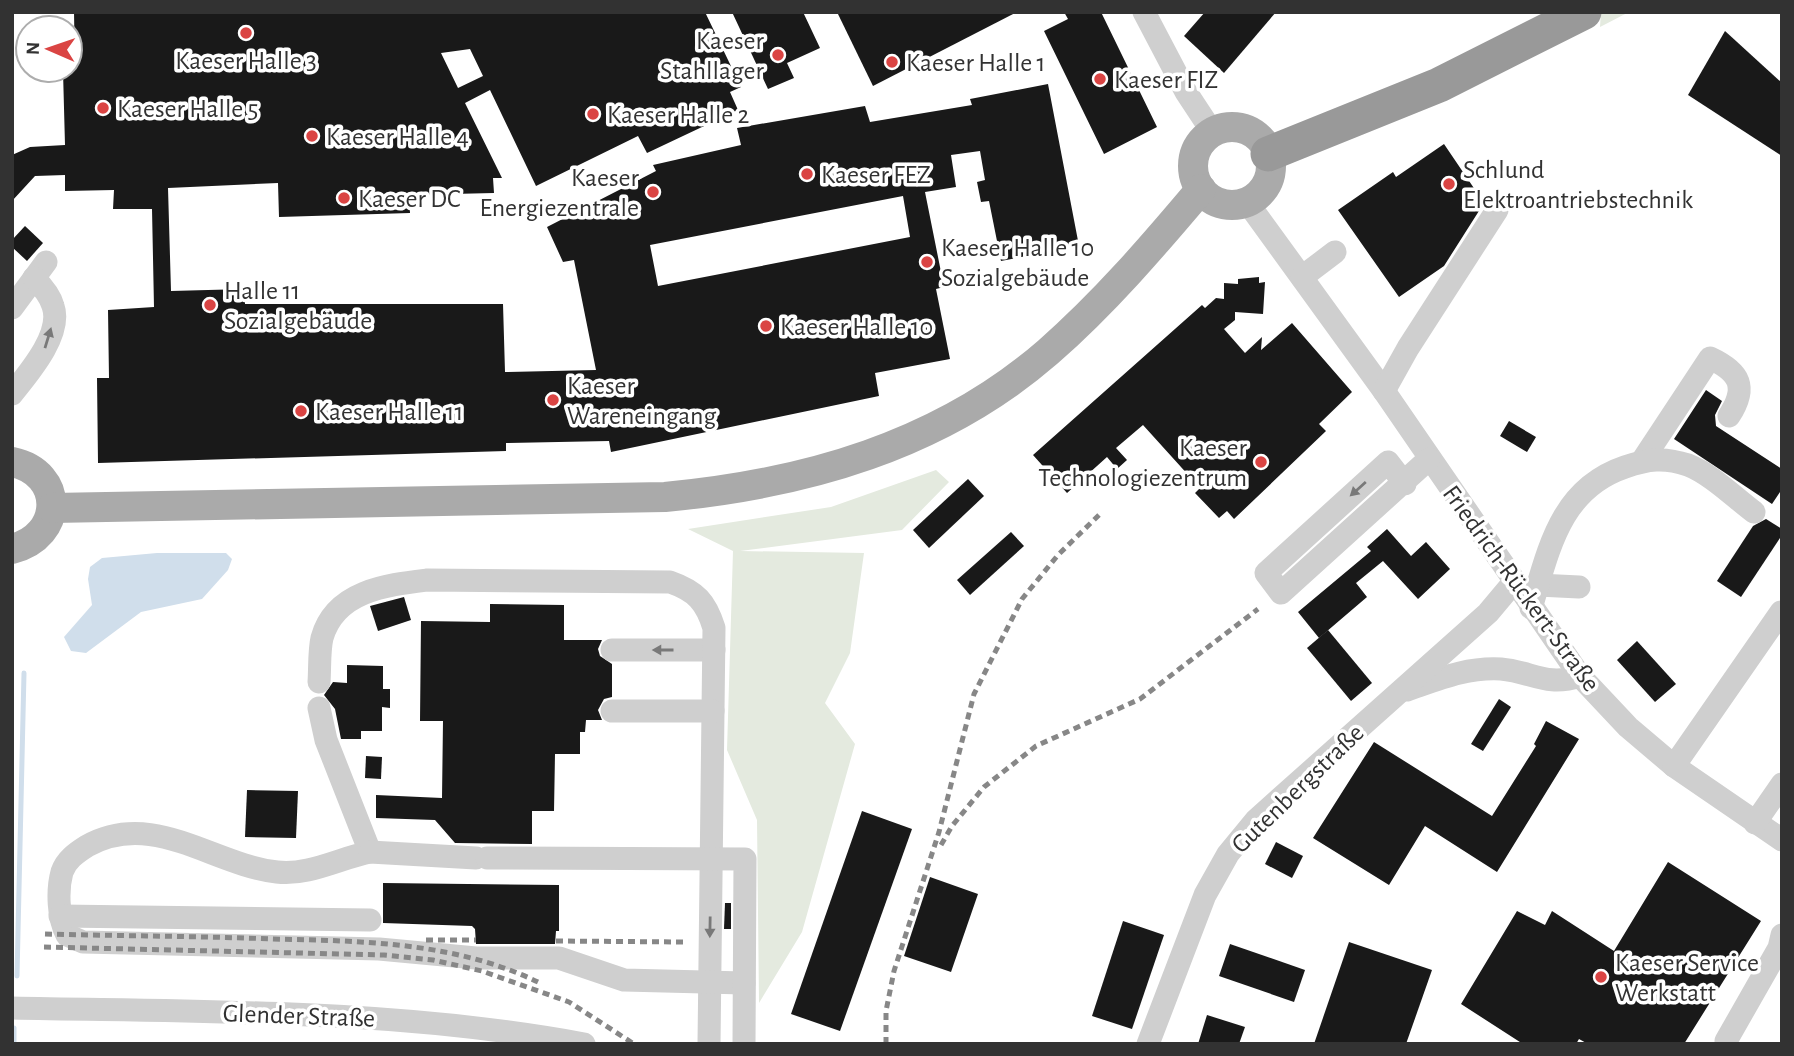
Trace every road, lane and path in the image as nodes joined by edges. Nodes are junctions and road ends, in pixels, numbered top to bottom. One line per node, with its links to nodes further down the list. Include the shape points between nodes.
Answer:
1 (1144, 12): 3 (street)
2 (1584, 12): 4 (highway, via 1439,85)
3 (1213, 132): 4 (main road, via 1244,129 1259,138); 5 (main road, via 1203,140 1194,159)
4 (1268, 154): 6 (main road, via 1269,179)
5 (1201, 189): 6 (main road, via 1218,203); 18 (main road, via 1106,298 1016,377 967,410 907,440 808,475 728,491 665,497)
6 (1247, 202): 9 (street, Friedrich-Rückert-Straße)
7 (1497, 210): 11 (street)
8 (1335, 252): 9 (street)
9 (1302, 277): 11 (street, Friedrich-Rückert-Straße)
10 (12, 308): 12 (street, one-way to 10, via 42,356 55,313 40,270)
11 (1384, 391): 14 (street, Friedrich-Rückert-Straße)
12 (12, 394)
13 (1730, 416): 15 (street, via 1740,394 1736,376 1710,358)
14 (1429, 459): 17 (street); 21 (street, Friedrich-Rückert-Straße)
15 (1642, 461): 19 (street, via 1660,457 1691,466); 22 (street, via 1608,472 1586,486 1565,513)
16 (12, 462): 18 (main road, via 40,476)
17 (1405, 484): 17 (street, one-way to 17, via 1388,462 1266,573 1281,593)
18 (52, 508): 20 (main road, via 37,539)
19 (1754, 512)
20 (12, 550)
21 (1514, 582): 24 (street, Friedrich-Rückert-Straße); 30 (street, Gutenbergstraße, via 1488,613)
22 (1538, 585): 23 (street); 24 (street)
23 (1579, 587)
24 (1531, 608): 28 (street, Friedrich-Rückert-Straße)
25 (1781, 612): 34 (street)
26 (612, 650): 27 (street, one-way to 26)
27 (714, 650): 29 (street, via 707,606 691,589 670,582 427,580 365,592 342,605 329,620 322,639); 33 (street)
28 (1580, 676): 30 (street, Gutenbergstraße, via 1562,682 1504,669 1470,670); 34 (street, Friedrich-Rückert-Straße, via 1628,727)
29 (319, 682)
30 (1394, 695): 51 (street, Gutenbergstraße, via 1256,820 1227,854 1185,943)
31 (319, 708): 38 (street, via 326,740)
32 (612, 711): 33 (street)
33 (713, 711): 39 (street)
34 (1674, 766): 36 (street, Friedrich-Rückert-Straße)
35 (1782, 783): 36 (street)
36 (1755, 824): 37 (street, Friedrich-Rückert-Straße)
37 (1782, 840)
38 (370, 852): 39 (street, via 481,858); 40 (street, via 302,872 278,872 158,835 98,840 65,863)
39 (711, 858): 43 (street, one-way to 43); 44 (street, via 745,859)
40 (60, 916): 41 (street); 43 (street, via 66,935 83,942 559,958 624,981)
41 (370, 920)
42 (1782, 935): 47 (street)
43 (710, 982): 44 (street); 49 (street)
44 (744, 983): 50 (street)
45 (12, 1008): 46 (street, Glender Straße, via 365,1016 455,1024)
46 (548, 1040): 48 (street, Glender Straße)
47 (1726, 1041)
48 (584, 1044)
49 (709, 1044)
50 (744, 1044)
51 (1148, 1044)

